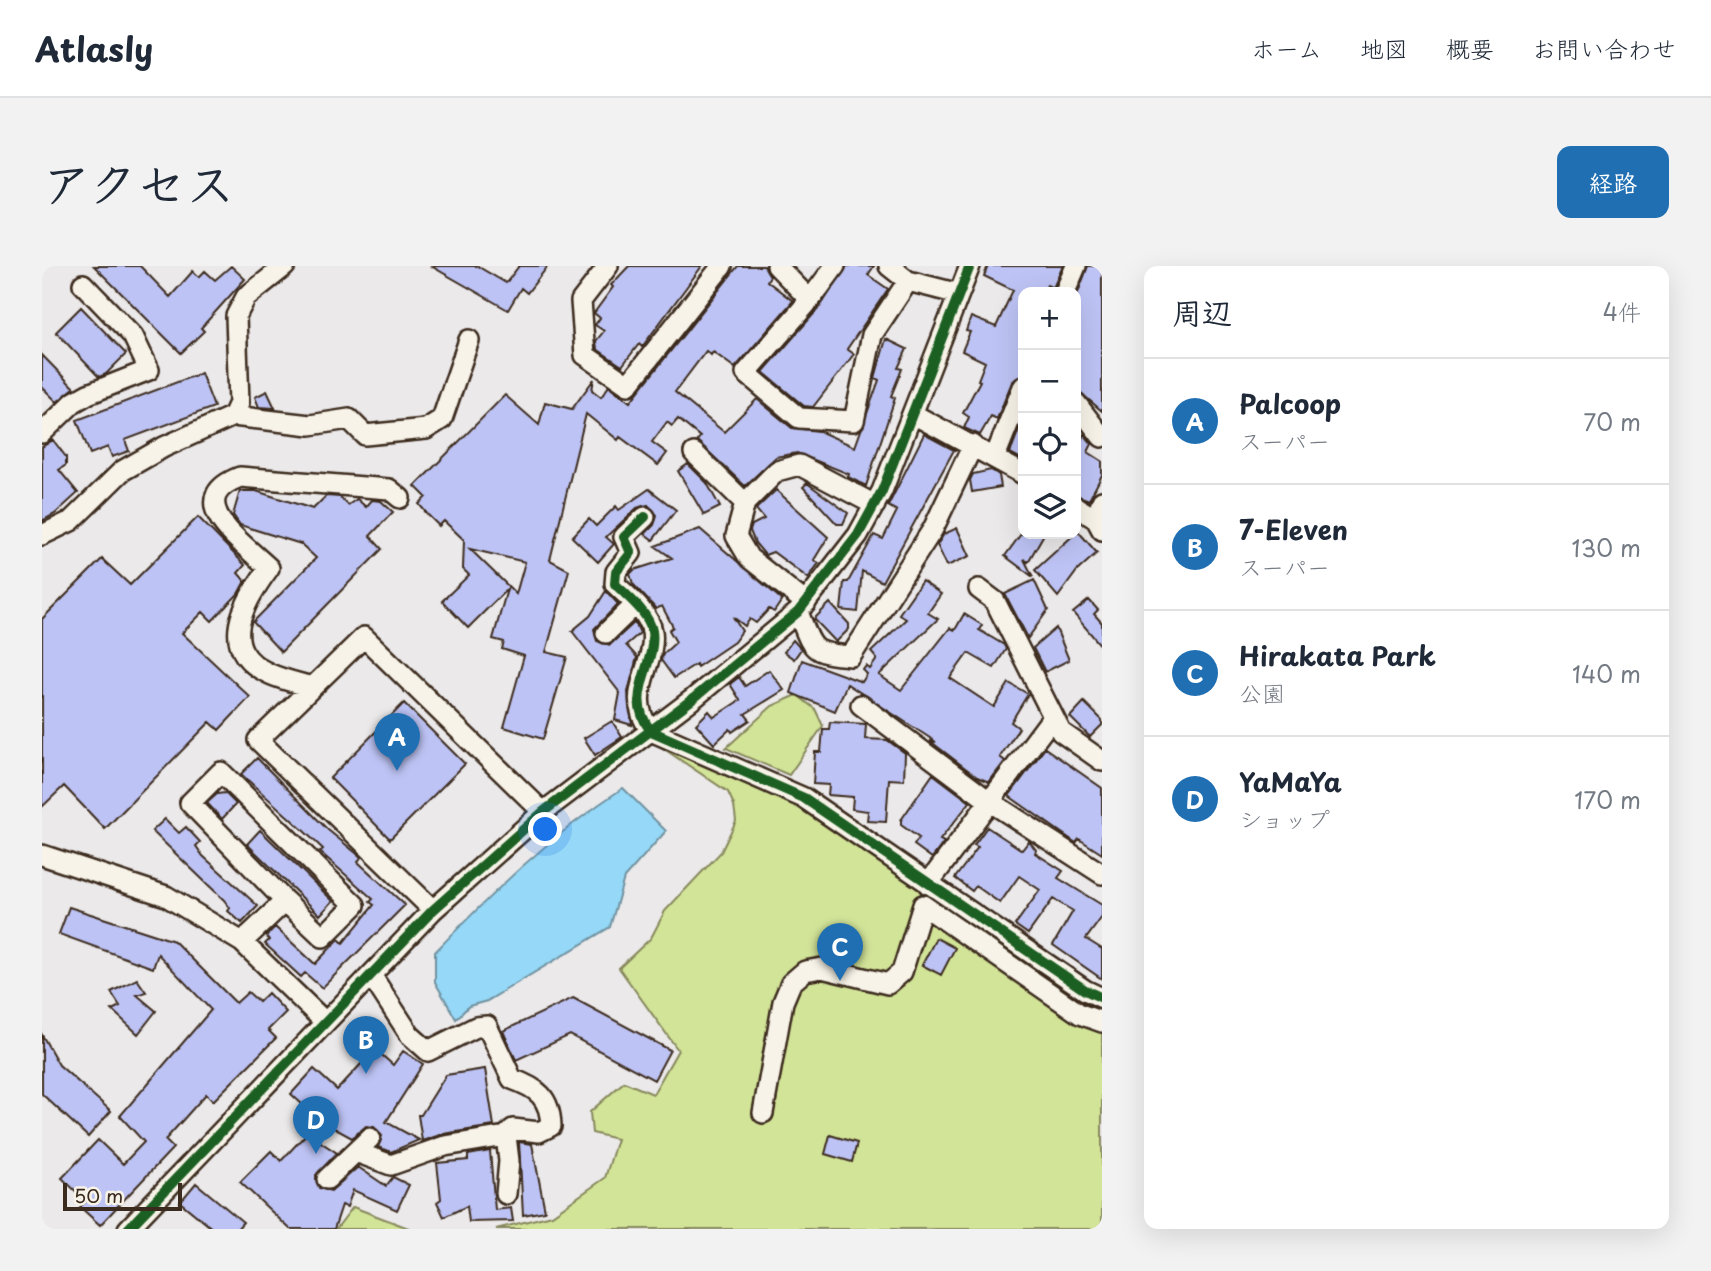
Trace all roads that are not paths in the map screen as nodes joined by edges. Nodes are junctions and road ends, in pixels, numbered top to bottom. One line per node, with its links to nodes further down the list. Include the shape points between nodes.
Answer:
1 (285, 266): 18 (street, via 246,297 236,316 239,403)
2 (608, 266): 3 (street, via 581,301 585,355 628,385)
3 (722, 266)
4 (777, 266): 13 (street)
5 (835, 266): 13 (street)
6 (889, 266): 9 (street)
7 (970, 266): 12 (street)
8 (1076, 266): 11 (street)
9 (908, 281): 12 (street); 13 (street, via 872,335 854,421 799,418 746,373)
10 (83, 284): 19 (street, via 133,336 149,370 74,402)
11 (1067, 287)
12 (959, 294): 17 (street)
13 (810, 300)
14 (469, 340): 18 (street, via 442,419 426,429 365,435 349,419 310,425)
15 (1018, 400): 23 (street)
16 (1081, 410): 20 (street)
17 (913, 414): 21 (street); 27 (street)
18 (233, 416): 31 (street, via 164,446 122,471 71,521)
19 (42, 433)
20 (1102, 437)
21 (973, 445): 23 (street); 34 (street, via 933,529 851,656 822,654 811,645)
22 (694, 453): 26 (street)
23 (995, 457): 24 (street)
24 (1018, 471)
25 (400, 498): 36 (street, via 389,489 240,477 224,483 214,495 219,519 269,568 248,597)
26 (746, 503): 27 (street, via 777,471 799,465); 34 (street, via 736,536 748,558)
27 (875, 505): 34 (street)
28 (1081, 509): 30 (street)
29 (645, 517): 33 (street, via 624,537 631,553 616,572 615,583)
30 (1100, 517)
31 (42, 535)
32 (979, 589): 40 (street, via 995,601)
33 (635, 605): 37 (street); 41 (street, via 648,619 652,632 639,703 640,718)
34 (802, 608): 41 (street)
35 (219, 617): 36 (street)
36 (238, 632): 38 (street, via 254,664)
37 (606, 634)
38 (312, 687): 44 (street, via 364,637); 49 (street, via 258,740)
39 (861, 705): 43 (street)
40 (1052, 718): 42 (street, via 1061,732); 43 (street)
41 (651, 731): 44 (street); 47 (street, via 753,782 804,798)
42 (1102, 761)
43 (989, 800): 46 (street); 47 (street)
44 (543, 812): 49 (street)
45 (42, 855): 50 (street, via 166,896)
46 (1102, 874)
47 (928, 884): 52 (street)
48 (285, 901): 48 (street, via 323,937 355,905 221,772 190,803); 50 (street)
49 (433, 910): 51 (street)
50 (242, 942): 53 (street)
51 (371, 975): 53 (street); 56 (street, via 410,1035 428,1051 475,1027 487,1026 512,1079 534,1087 551,1110 551,1126 539,1132 513,1129)
52 (1102, 998)
53 (325, 1022): 59 (street)
54 (1102, 1022): 55 (street, via 1080,1014 923,905 902,972 888,984 822,968 805,971 791,983 783,1002)
55 (763, 1113)
56 (506, 1136): 57 (street, via 445,1146 391,1165 363,1145); 58 (street)
57 (327, 1179)
58 (509, 1193)
59 (128, 1229)

